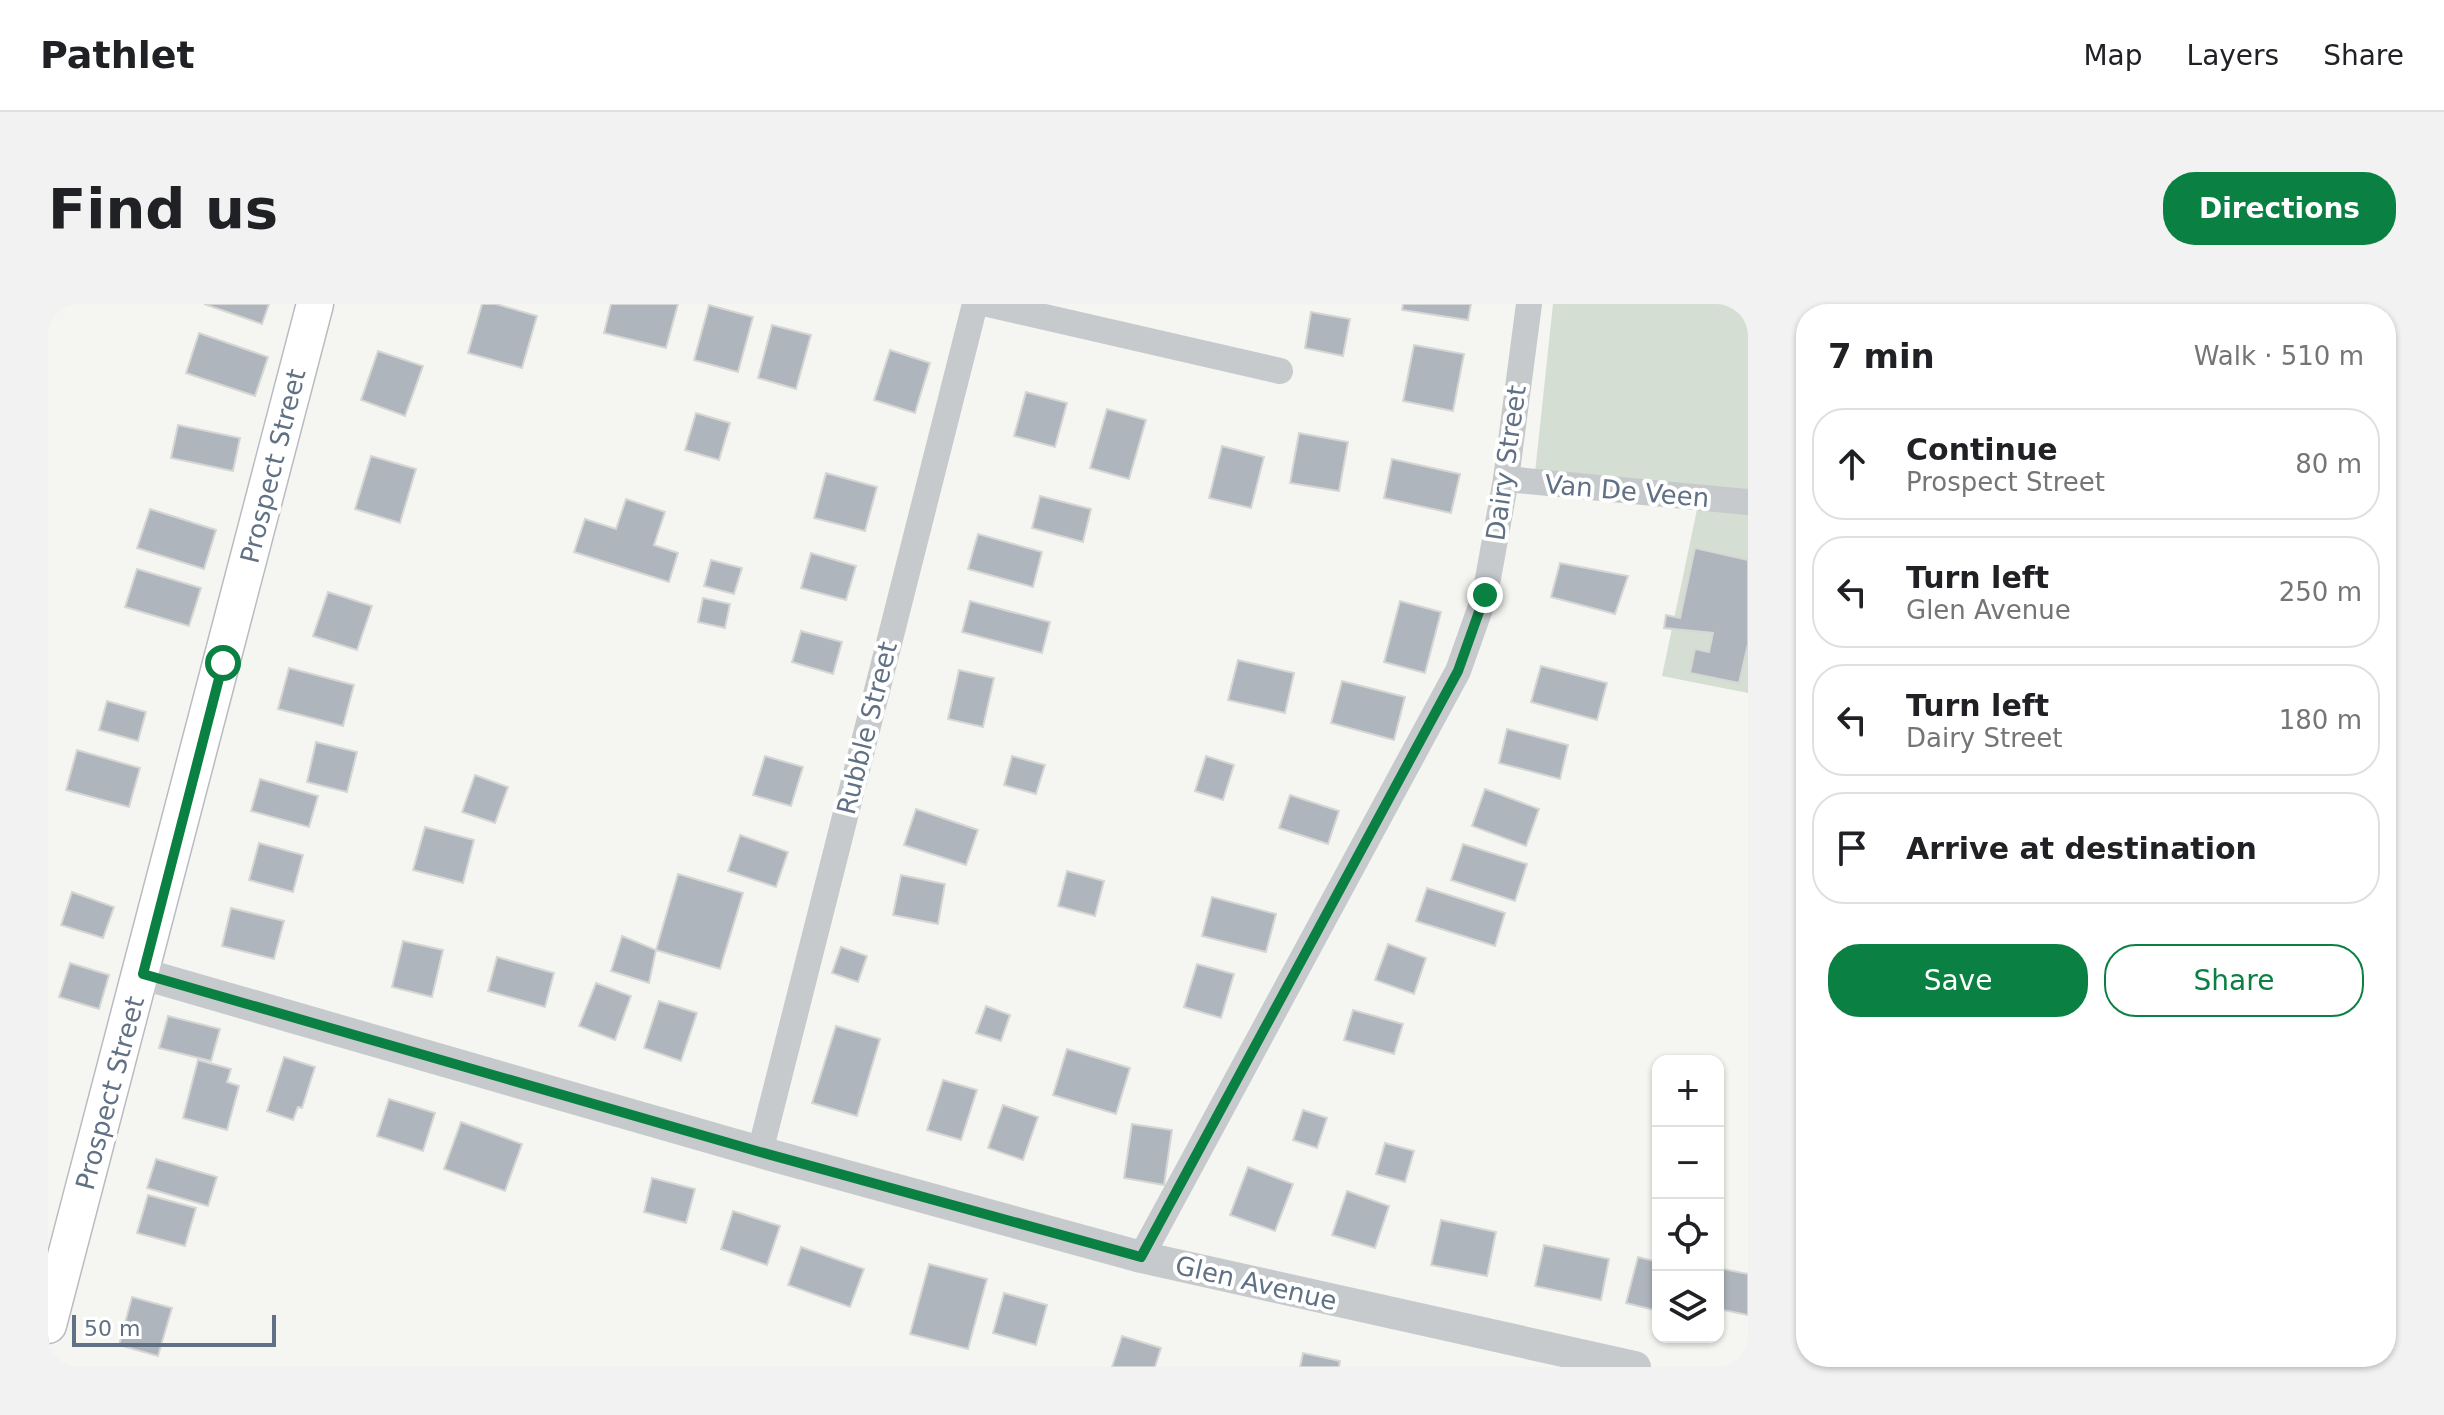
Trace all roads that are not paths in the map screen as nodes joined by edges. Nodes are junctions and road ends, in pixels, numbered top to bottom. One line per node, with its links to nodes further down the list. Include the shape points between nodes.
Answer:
1 (315, 304): 8 (main road, Prospect Street)
2 (975, 304): 9 (street, Rubble Street)
3 (988, 304): 5 (street)
4 (1529, 304): 6 (street, Dairy Street)
5 (1280, 371)
6 (1506, 479): 7 (street, Van De Veen); 10 (street, Dairy Street, via 1485,595 1458,671)
7 (1748, 502)
8 (143, 974): 9 (street, Glen Avenue); 11 (main road, Prospect Street)
9 (760, 1152): 10 (street, Glen Avenue)
10 (1141, 1257): 12 (street, Glen Avenue)
11 (48, 1325)
12 (1635, 1367)

